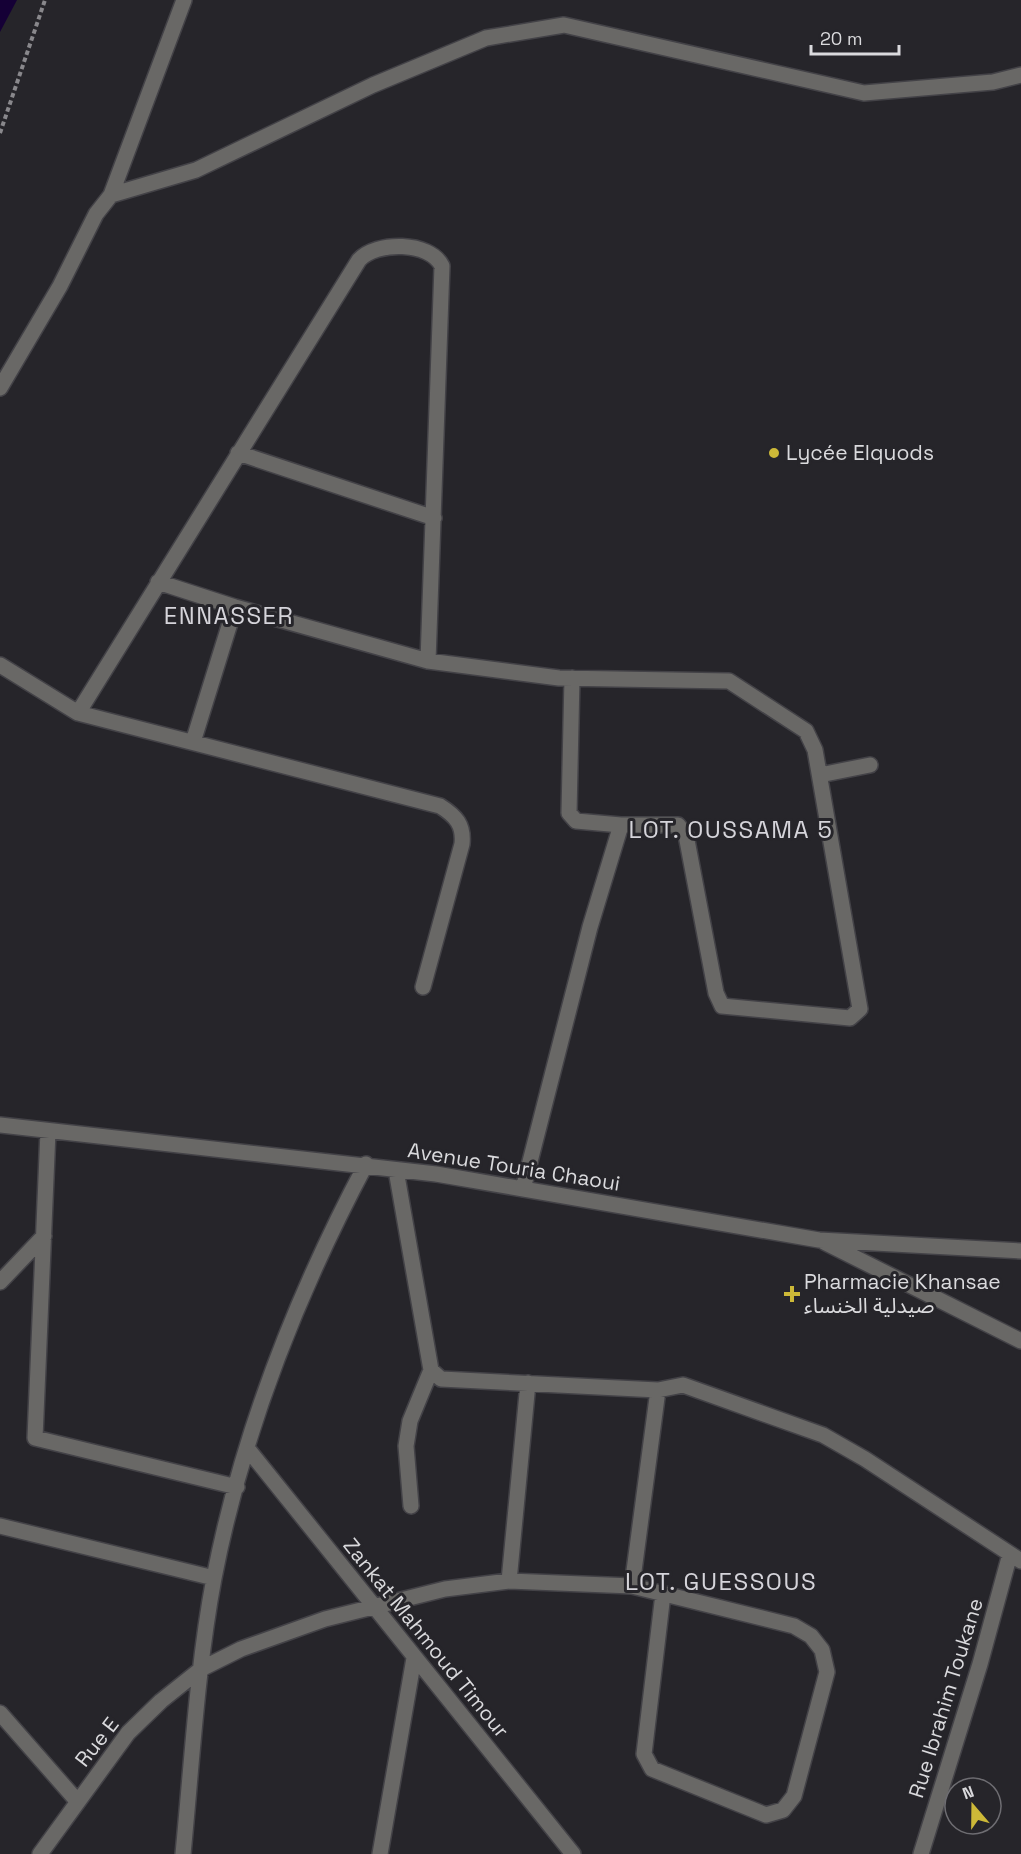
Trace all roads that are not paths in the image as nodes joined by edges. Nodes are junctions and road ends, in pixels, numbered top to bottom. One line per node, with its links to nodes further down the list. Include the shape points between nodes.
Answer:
1 (184, 0): 3 (street)
2 (1021, 75): 3 (street, via 993,82 864,93 564,25 486,38 373,85 196,170)
3 (111, 195): 4 (street, via 96,214 60,286)
4 (0, 388)
5 (238, 453): 6 (street); 6 (street, via 364,254 380,247 426,249 439,259 443,276); 7 (street)
6 (434, 519): 9 (street)
7 (158, 582): 8 (street); 12 (street)
8 (235, 607): 9 (street); 13 (street)
9 (428, 661): 11 (street)
10 (0, 665): 12 (street)
11 (572, 678): 15 (street, via 729,681 806,731 816,750); 16 (street, via 569,813 576,822)
12 (78, 713): 13 (street)
13 (193, 742): 17 (street, via 440,806 451,813 460,823 462,844)
14 (870, 765): 15 (street)
15 (820, 775): 16 (street, via 860,1009 850,1018 722,1006 716,993 686,835 678,825)
16 (621, 825): 22 (street, via 590,927)
17 (423, 987)
18 (0, 1125): 19 (street, Avenue Touria Chaoui)
19 (48, 1131): 20 (street, Avenue Touria Chaoui); 23 (street)
20 (366, 1164): 21 (street, Avenue Touria Chaoui); 31 (street, via 310,1277)
21 (396, 1170): 22 (street, Avenue Touria Chaoui); 28 (street)
22 (524, 1189): 24 (street, Avenue Touria Chaoui)
23 (44, 1236): 26 (street); 32 (street, via 35,1438)
24 (819, 1240): 25 (street, Avenue Touria Chaoui); 27 (street)
25 (1021, 1251)
26 (0, 1282)
27 (1021, 1341)
28 (436, 1374): 29 (street); 33 (street, via 410,1421 405,1446)
29 (528, 1383): 30 (street); 37 (street)
30 (658, 1390): 35 (street, via 683,1385 823,1435); 38 (street)
31 (247, 1448): 32 (street); 40 (street, Zankat Mahmoud Timour)
32 (237, 1486): 36 (street)
33 (411, 1506)
34 (0, 1526): 36 (street)
35 (1016, 1558): 49 (street, Rue Ibrahim Toukane)
36 (214, 1578): 42 (street)
37 (509, 1581): 38 (street, Rue E); 40 (street, Rue E, via 445,1589)
38 (632, 1586): 39 (street, Rue E)
39 (663, 1594): 39 (street, Rue E, via 794,1626 811,1635 822,1650 827,1672 794,1796 783,1810 766,1815 652,1769 644,1754)
40 (374, 1606): 41 (street, Zankat Mahmoud Timour); 42 (street, Rue E, via 292,1630)
41 (414, 1658): 47 (street); 48 (street, Zankat Mahmoud Timour)
42 (201, 1669): 44 (street, Rue E, via 128,1734); 46 (street)
43 (0, 1713): 44 (street)
44 (78, 1802): 45 (street, Rue E)
45 (40, 1854)
46 (183, 1854)
47 (380, 1854)
48 (573, 1854)
49 (921, 1854)

